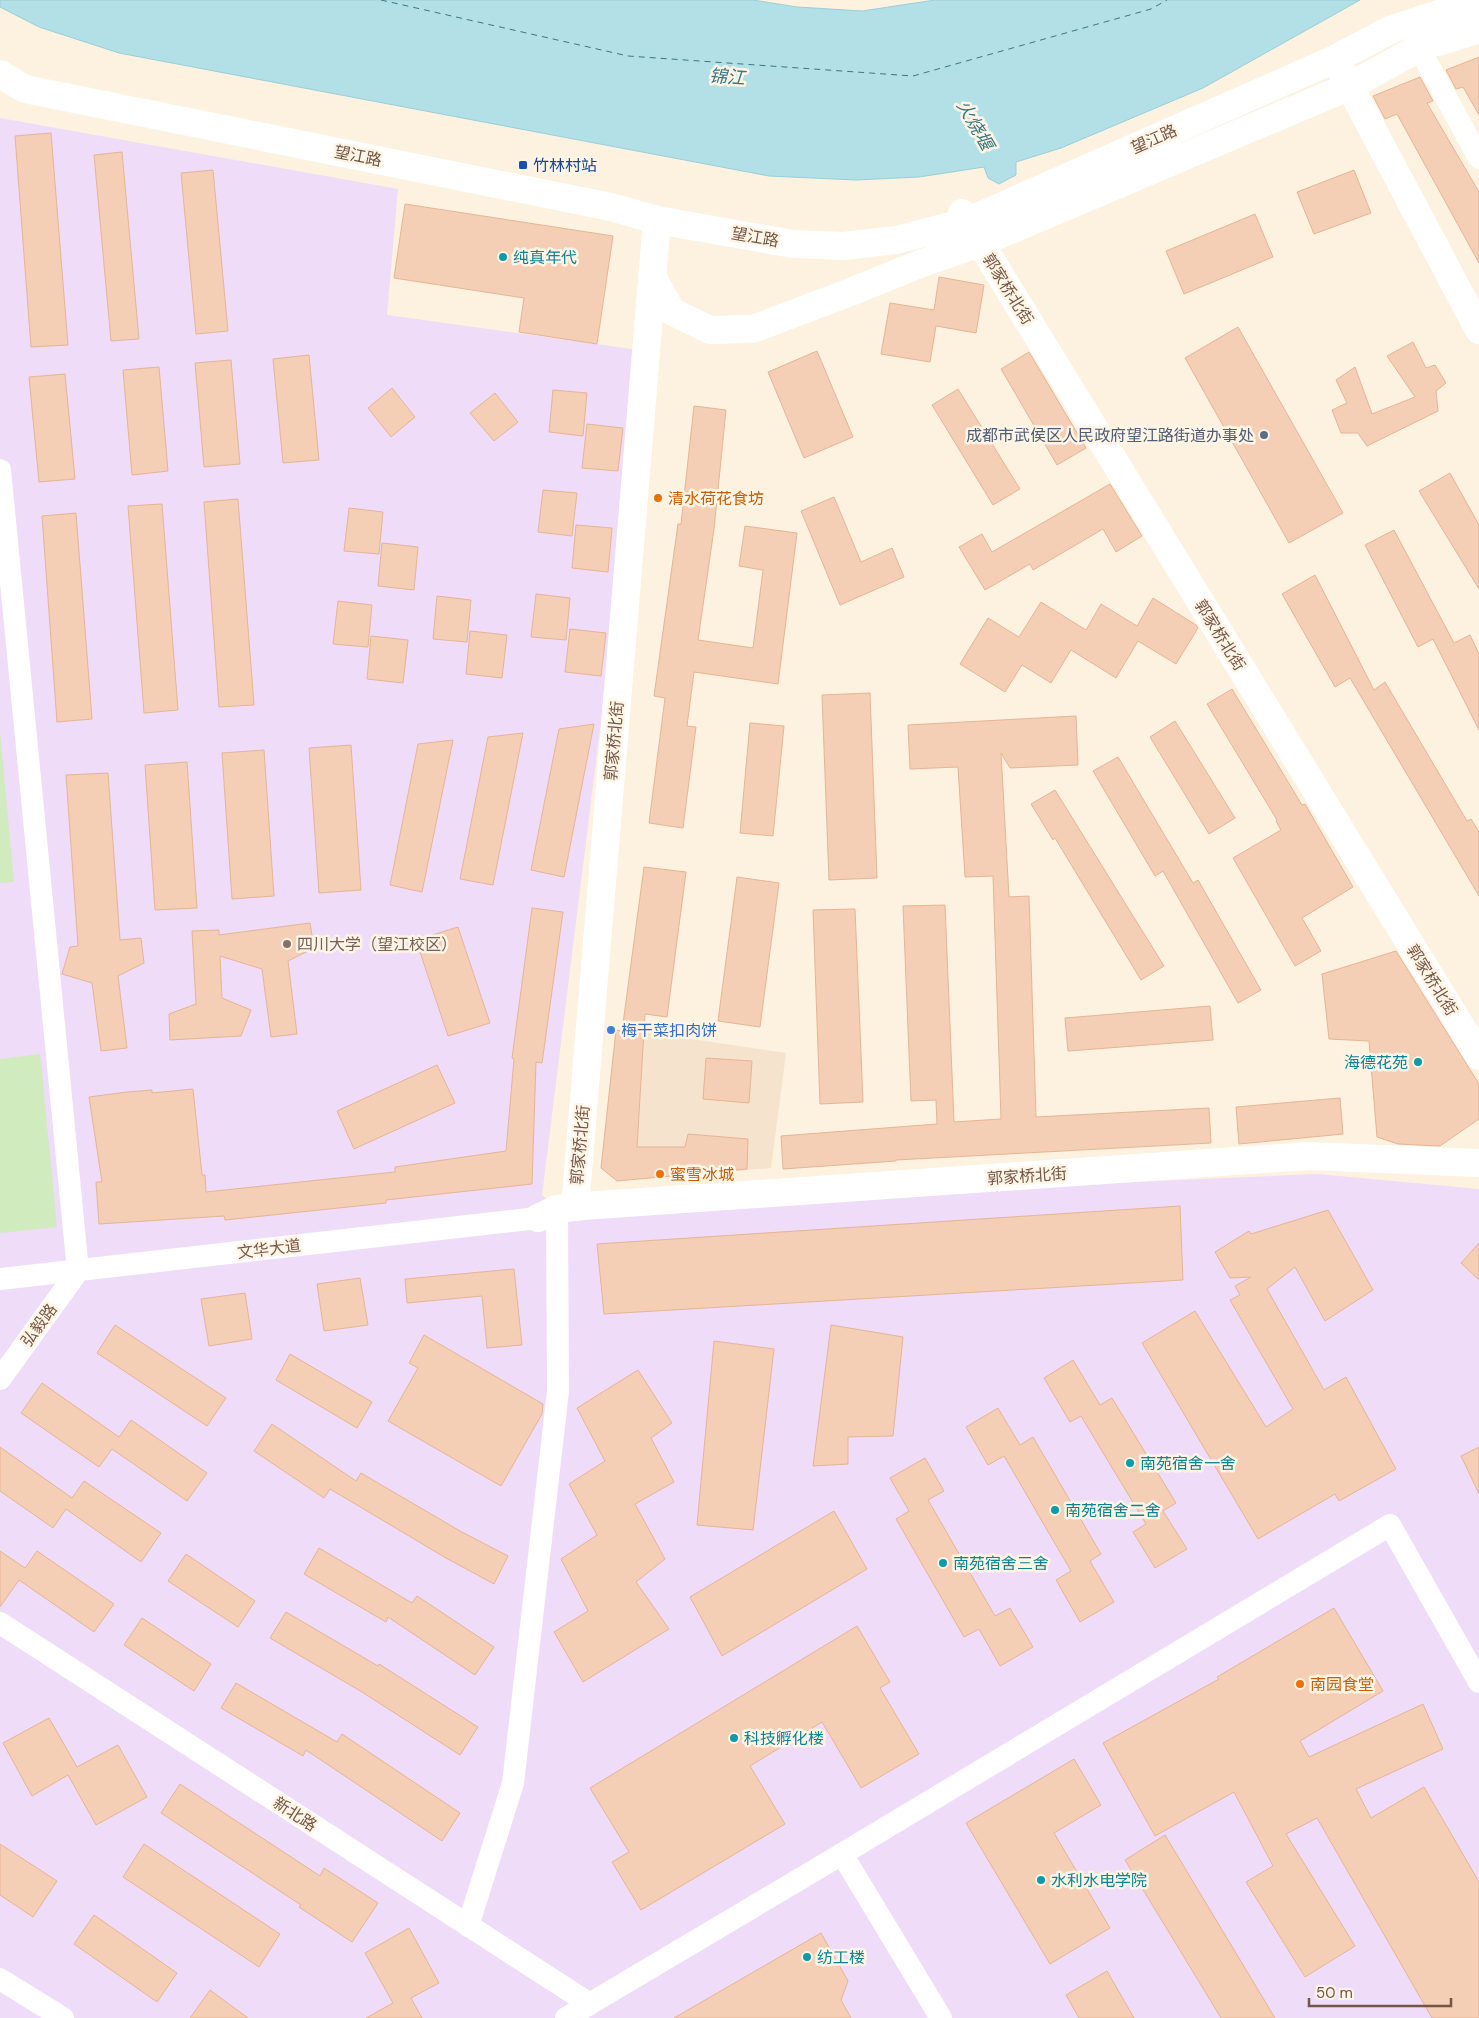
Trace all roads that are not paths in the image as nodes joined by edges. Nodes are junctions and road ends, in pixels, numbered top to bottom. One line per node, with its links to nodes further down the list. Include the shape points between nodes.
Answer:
1 (1437, 0): 3 (street)
2 (1479, 2): 3 (street, 望江路); 5 (street, 望江路)
3 (1392, 29): 6 (street, 望江路)
4 (1479, 29): 5 (street)
5 (1419, 48): 8 (street, 望江路); 9 (street)
6 (1333, 54): 8 (street); 11 (street, 望江路)
7 (0, 74): 10 (street, 望江路, via 25,89 611,207)
8 (1350, 86): 11 (street, 望江路); 13 (street)
9 (1479, 158)
10 (657, 220): 11 (street, 望江路, via 793,244 844,246); 12 (street, 郭家桥北街)
11 (969, 226): 12 (street, 望江路, via 917,265 753,329 710,330 672,311); 15 (street, 郭家桥北街)
12 (652, 276): 17 (street, 郭家桥北街)
13 (1479, 330)
14 (0, 470): 18 (street, via 14,511)
15 (1479, 1056)
16 (1479, 1163): 17 (street, 郭家桥北街, via 1309,1156)
17 (557, 1211): 18 (street, 文华大道); 24 (street, via 558,1392 513,1784)
18 (78, 1271): 19 (street, 文华大道); 20 (street, 弘毅路)
19 (0, 1279)
20 (0, 1379)
21 (0, 1623): 24 (street, 新北路)
22 (1479, 1682): 23 (street, via 1390,1525)
23 (842, 1854): 26 (street); 29 (street)
24 (468, 1926): 26 (street, 新北路)
25 (0, 1979): 27 (street)
26 (590, 2004): 28 (street)
27 (62, 2018)
28 (566, 2018)
29 (941, 2018)

